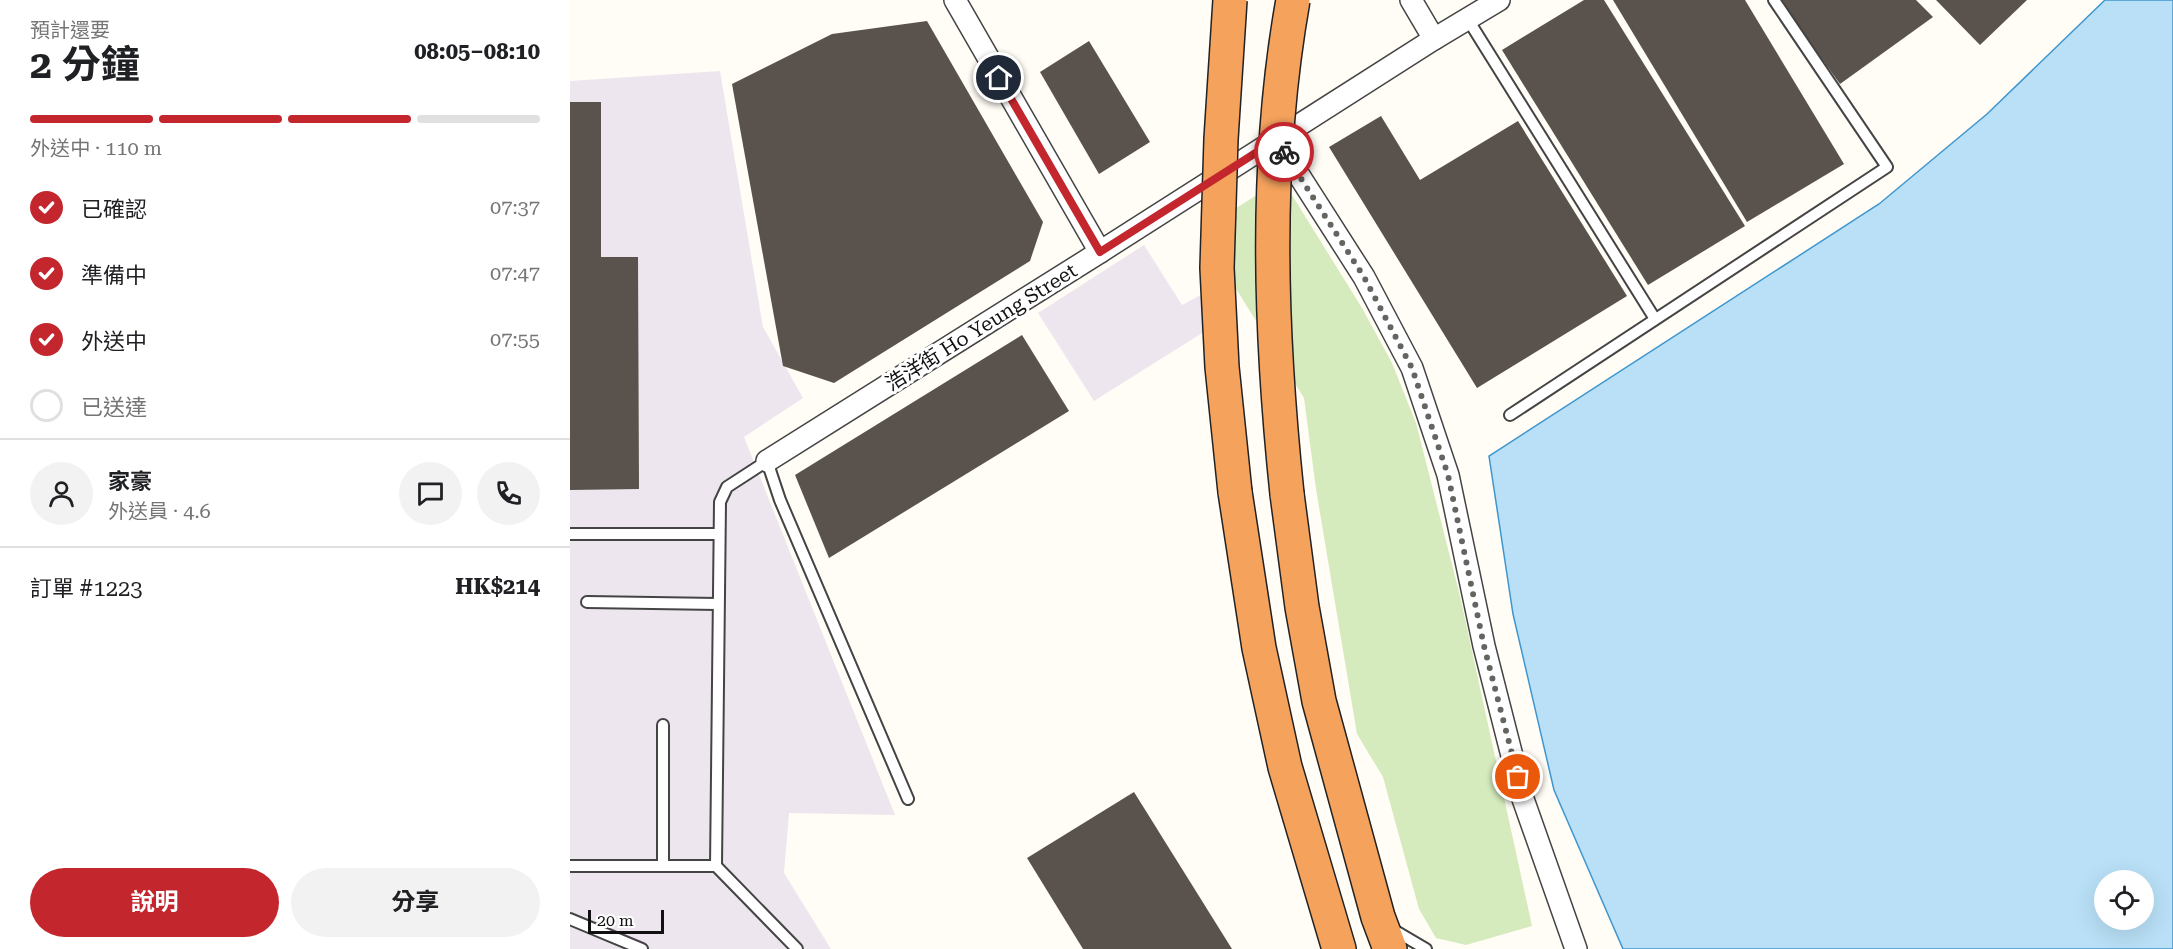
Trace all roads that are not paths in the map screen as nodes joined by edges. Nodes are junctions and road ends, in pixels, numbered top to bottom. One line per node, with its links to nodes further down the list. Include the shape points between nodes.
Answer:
1 (955, 0): 10 (street)
2 (1230, 0): 27 (highway, bridge, via 1217,268 1234,492 1259,648 1285,767)
3 (1293, 0): 23 (highway, bridge, via 1280,100 1274,216 1276,354 1287,494 1319,701)
4 (1411, 0): 8 (street)
5 (1499, 0): 7 (street, 浩洋街 Ho Yeung Street)
6 (1774, 0): 11 (lane, via 1887,166)
7 (1467, 18): 8 (street, 浩洋街 Ho Yeung Street); 11 (lane)
8 (1434, 39): 9 (street, 浩洋街 Ho Yeung Street)
9 (1276, 140): 10 (street, 浩洋街 Ho Yeung Street); 30 (street, via 1364,277 1412,368 1448,475 1484,646 1524,799)
10 (1100, 252): 13 (street, 浩洋街 Ho Yeung Street)
11 (1655, 319): 12 (lane)
12 (1510, 415)
13 (767, 461): 15 (lane, via 727,487 720,502); 19 (lane, via 780,500)
14 (570, 534): 15 (lane)
15 (719, 534): 17 (lane)
16 (587, 602): 17 (lane)
17 (718, 603): 22 (lane)
18 (663, 725): 21 (lane)
19 (908, 799)
20 (570, 866): 21 (lane)
21 (663, 866): 22 (lane)
22 (716, 866): 26 (lane)
23 (1378, 917): 28 (highway); 29 (lane)
24 (570, 919): 25 (lane)
25 (642, 949)
26 (797, 949)
27 (1340, 949)
28 (1390, 949)
29 (1426, 949)
30 (1576, 949)

